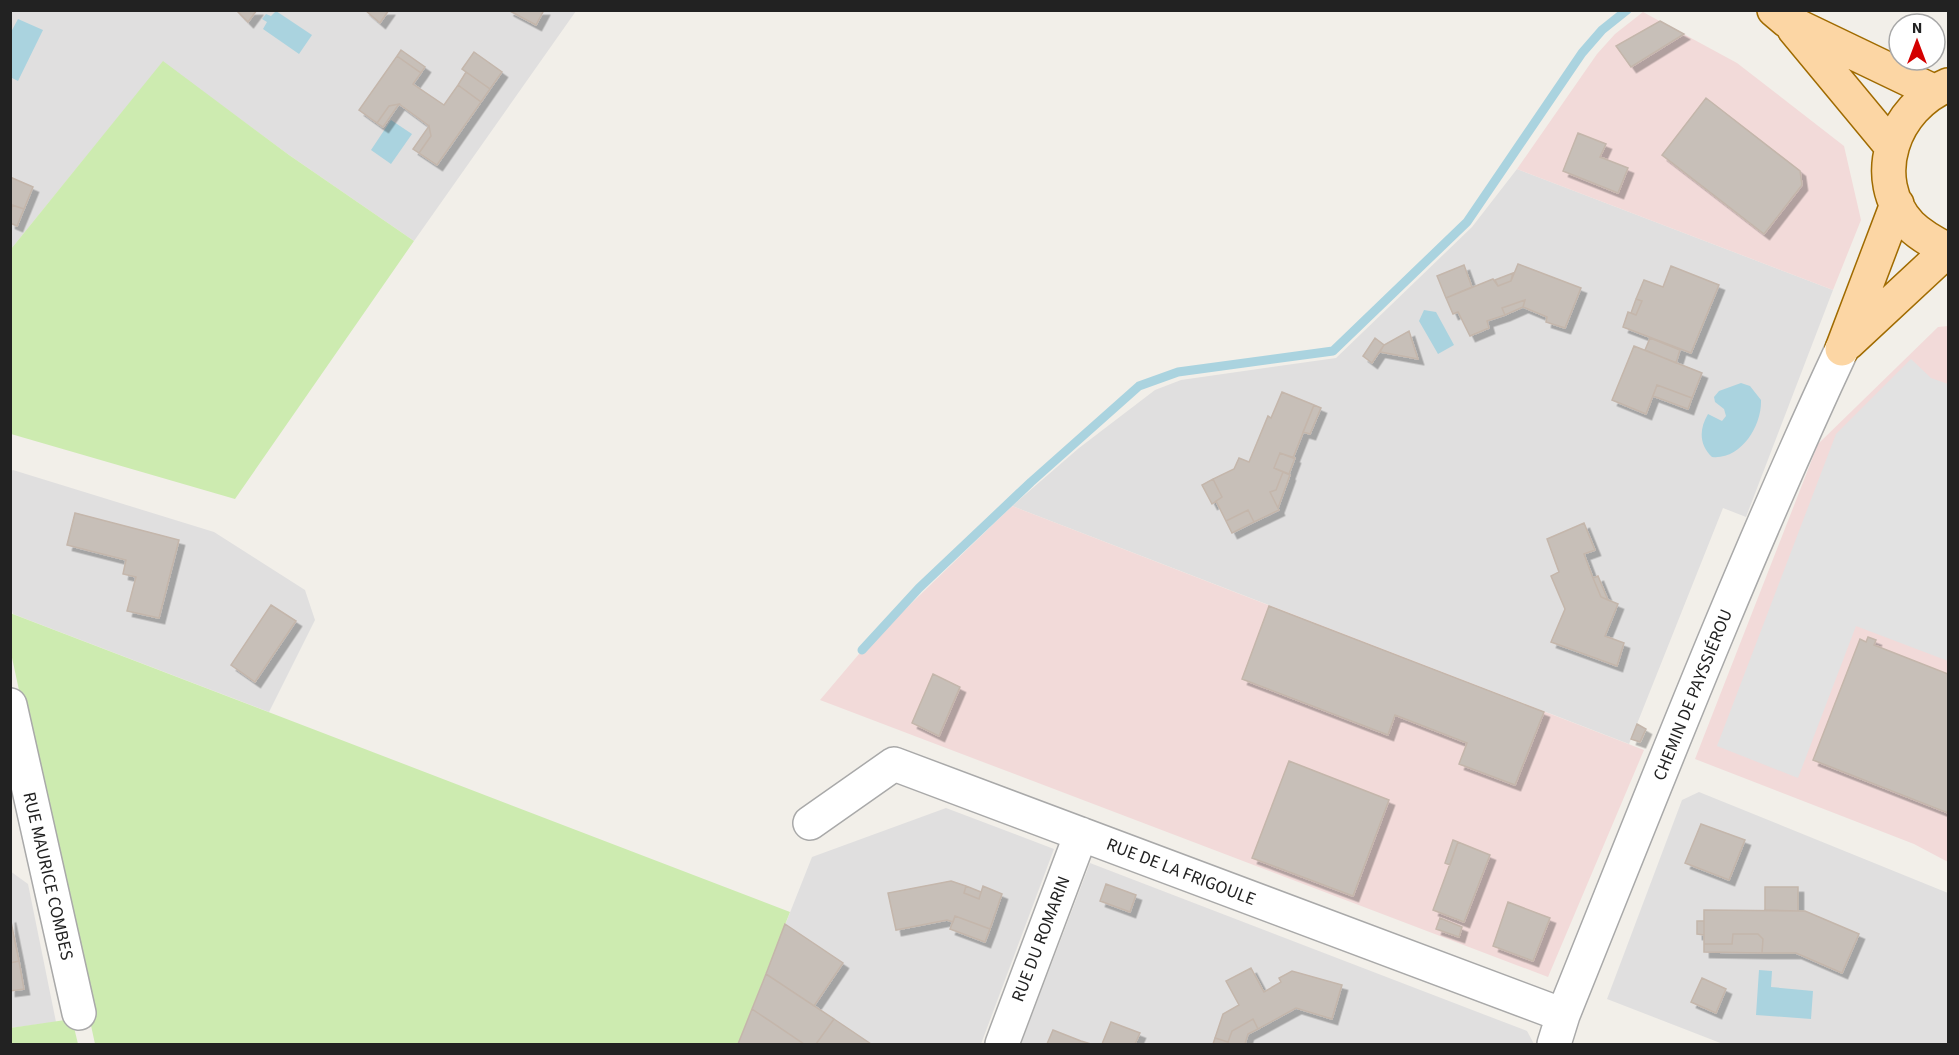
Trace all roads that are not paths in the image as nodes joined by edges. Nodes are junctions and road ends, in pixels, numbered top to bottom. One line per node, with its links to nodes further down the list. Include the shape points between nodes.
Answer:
1 (1780, 16): 2 (main road); 3 (main road)
2 (1941, 88): 3 (main road, via 1914,106 1900,124)
3 (1891, 146): 4 (main road, via 1890,186)
4 (1897, 204): 5 (main road, via 1910,224); 6 (main road, CHEMIN DE PAYSSIÉROU)
5 (1948, 250): 6 (main road, CHEMIN DE PAYSSIÉROU)
6 (1842, 349): 12 (street, CHEMIN DE PAYSSIÉROU, via 1736,591)
7 (10, 705): 10 (street, RUE MAURICE COMBES)
8 (810, 823): 9 (street, RUE DE LA FRIGOULE, via 894,764)
9 (1081, 834): 12 (street, RUE DE LA FRIGOULE); 13 (street, RUE DU ROMARIN)
10 (24, 840): 11 (street, RUE MAURICE COMBES)
11 (79, 1012)
12 (1559, 1030)
13 (1002, 1044)

